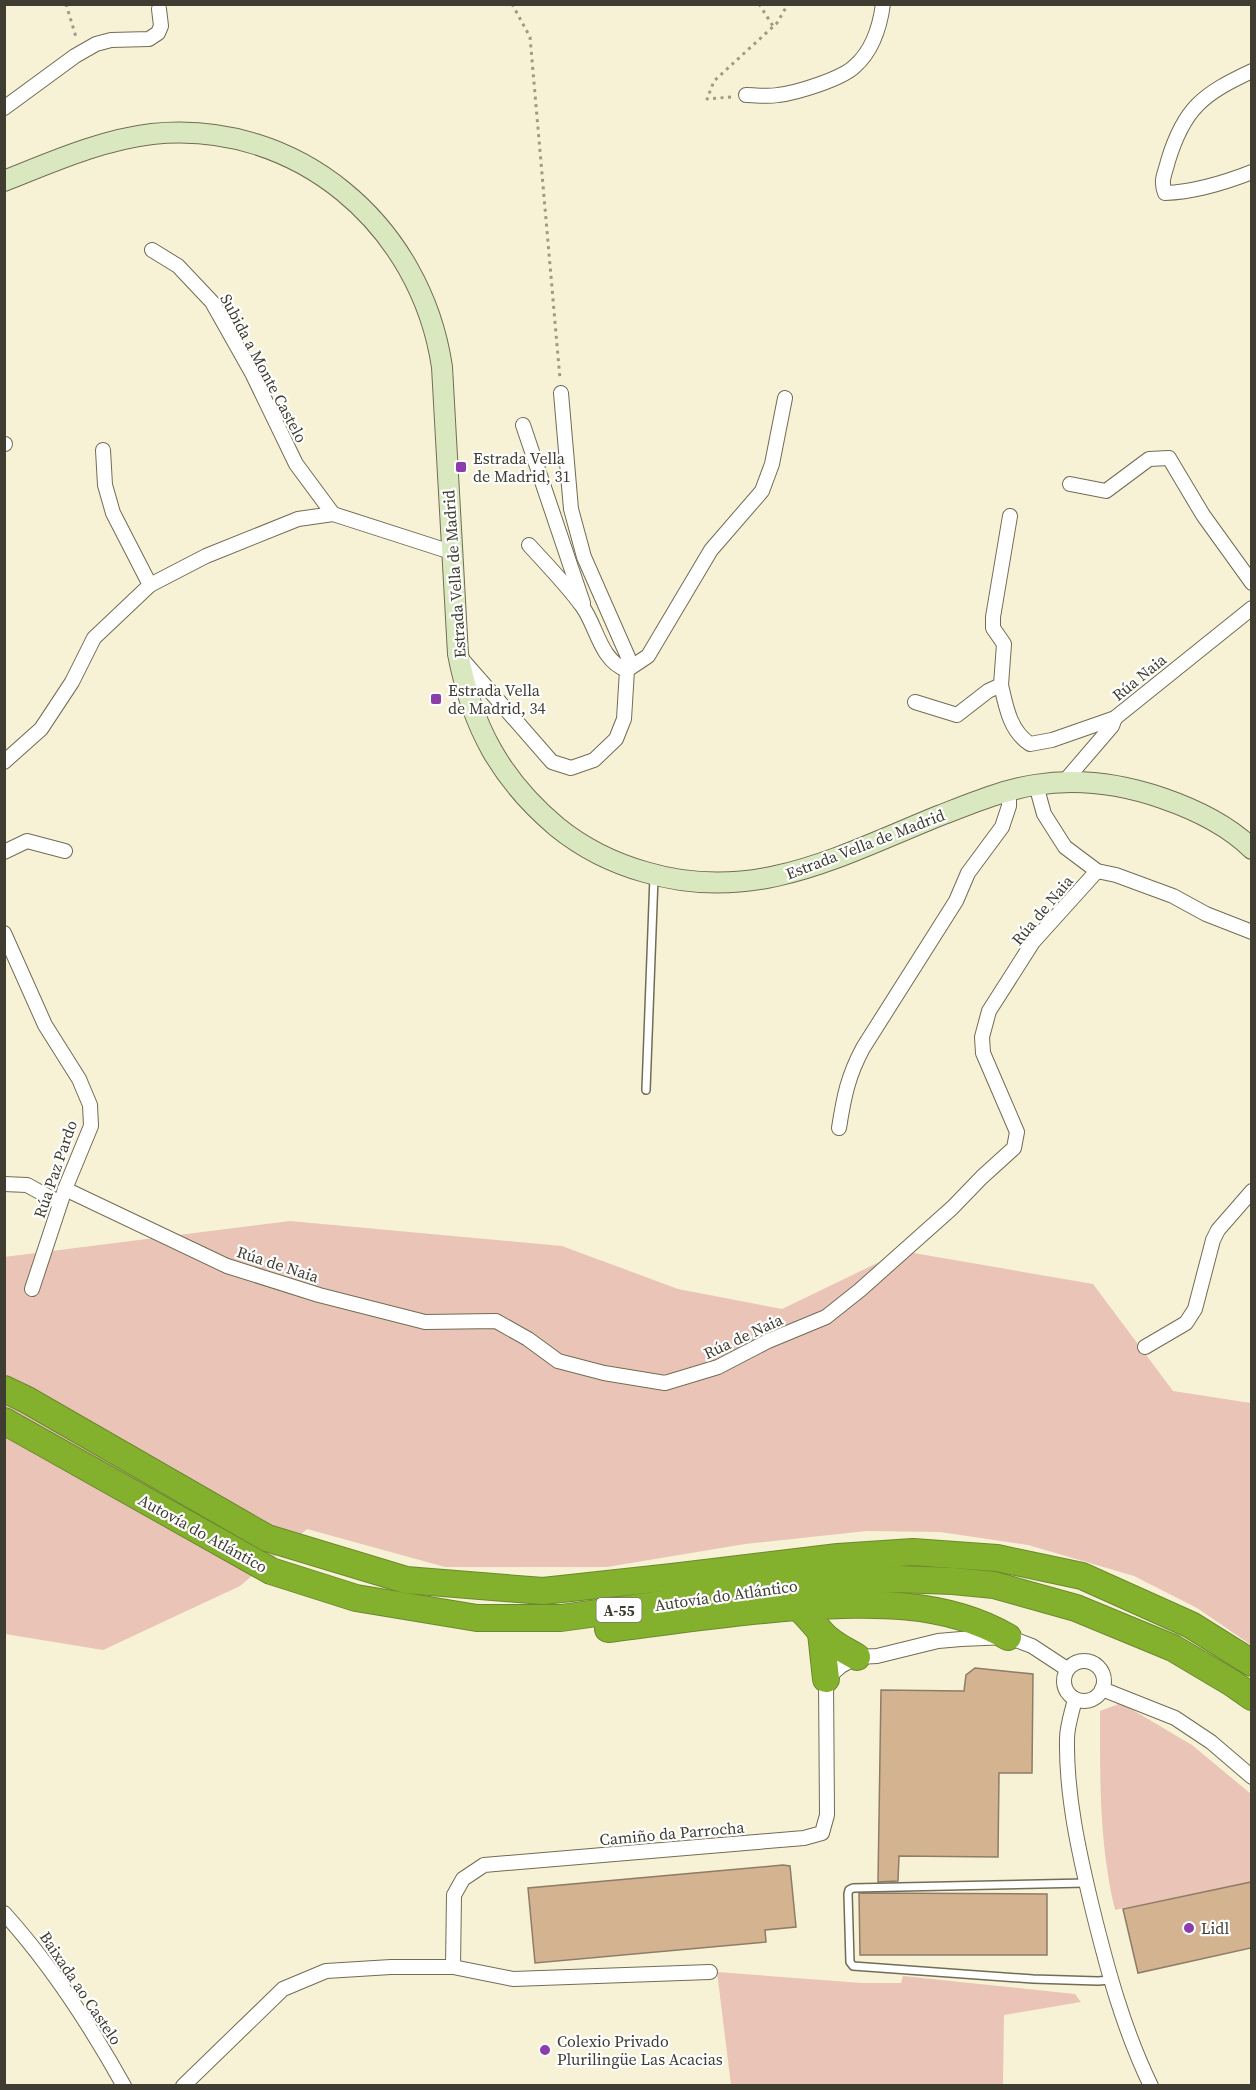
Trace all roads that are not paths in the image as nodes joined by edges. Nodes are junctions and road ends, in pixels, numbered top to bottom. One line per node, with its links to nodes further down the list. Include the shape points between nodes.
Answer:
1 (883, 4): 4 (street, via 880,26 854,68 801,90 777,96)
2 (159, 9): 5 (street, via 161,26 149,39 96,44)
3 (1251, 71): 6 (street, via 1215,88 1199,102 1182,126 1162,183 1165,193 1179,192 1227,182)
4 (746, 95)
5 (4, 108)
6 (1251, 172)
7 (4, 181): 17 (main road, Estrada Vella de Madrid, via 115,141 155,134 204,134 274,151 330,182 357,203 399,252 433,323 442,367)
8 (152, 250): 14 (street, Subida a Monte Castelo, via 178,266 213,302 296,464)
9 (561, 393): 23 (street, via 571,509 584,557 628,657)
10 (785, 398): 23 (street, via 772,464 762,491 711,550 648,656)
11 (523, 424): 20 (street)
12 (103, 450): 19 (street, via 105,485 113,513)
13 (1070, 484): 18 (street, via 1106,491 1149,459 1169,458)
14 (333, 514): 17 (street); 19 (street, via 298,519 206,556)
15 (1010, 516): 24 (street, Rúa Naia, via 993,617 993,628 1004,644)
16 (529, 545): 20 (street)
17 (451, 552): 22 (main road, Estrada Vella de Madrid)
18 (1251, 583)
19 (150, 585): 27 (street, via 94,638 72,682 41,729)
20 (584, 608): 23 (street, via 612,660)
21 (1251, 608): 26 (street, Rúa Naia)
22 (458, 654): 23 (street, via 552,762 572,768 594,760 616,740 624,719); 35 (main road, Estrada Vella de Madrid, via 464,687 490,750 528,800 563,832 592,851)
23 (627, 670)
24 (1001, 685): 25 (street, via 957,715); 26 (street, Rúa Naia, via 1007,713 1020,738 1030,744)
25 (915, 702)
26 (1115, 718): 28 (street)
27 (4, 762)
28 (1064, 782): 29 (main road, Estrada Vella de Madrid); 31 (main road, Estrada Vella de Madrid, via 1114,785 1149,793 1217,823)
29 (1036, 785): 30 (main road, Estrada Vella de Madrid); 34 (street, Rúa de Naia, via 1044,814 1065,847)
30 (1009, 790): 35 (main road, Estrada Vella de Madrid, via 817,865 773,878 702,883); 39 (street, via 1002,827 969,873 956,901 850,1072)
31 (1251, 849)
32 (65, 851): 33 (street, via 27,841)
33 (4, 852)
34 (1097, 871): 36 (street, Rúa de Naia, via 1173,896); 41 (street, Rúa de Naia, via 1034,942 989,1011 982,1037 983,1053 1017,1132 1014,1148 826,1317 718,1367 665,1383 558,1361 496,1321 425,1322 319,1295 228,1266)
35 (654, 875): 38 (lane)
36 (1251, 932)
37 (4, 933): 41 (street, Rúa Paz Pardo, via 45,1025 79,1079 90,1105 91,1126)
38 (646, 1090)
39 (839, 1128)
40 (4, 1184): 43 (street, via 27,1185)
41 (65, 1189): 43 (street, Rúa Paz Pardo)
42 (1251, 1191): 45 (street, via 1213,1240 1195,1309 1186,1323)
43 (60, 1203): 44 (street, Rúa Paz Pardo)
44 (32, 1289)
45 (1145, 1347)
46 (4, 1389): 53 (highway, Autovía do Atlántico / A-55, via 267,1538 406,1580 543,1591 838,1557 914,1552 997,1558 1082,1576 1191,1625)
47 (4, 1421): 48 (highway, Autovía do Atlántico / A-55, via 271,1571)
48 (356, 1598): 49 (highway, A-55, via 459,1631 501,1635 560,1634); 57 (highway, Autovía do Atlántico / A-55, via 477,1618 561,1618 808,1584 896,1579 994,1585 1076,1608 1173,1648)
49 (798, 1607): 50 (highway); 51 (highway, via 877,1604 928,1608 966,1617)
50 (821, 1633): 52 (highway); 55 (highway)
51 (1008, 1637): 52 (street, via 938,1641); 54 (street, via 1032,1646)
52 (857, 1657): 55 (street)
53 (1251, 1663)
54 (1067, 1669): 56 (street, via 1075,1662 1093,1662 1104,1680); 58 (street, via 1066,1690)
55 (826, 1679): 62 (street, Camiño da Parrocha, via 827,1815 822,1833 804,1838 484,1865 463,1879 454,1895)
56 (1102, 1689): 58 (street, via 1090,1701); 59 (street, via 1175,1718 1211,1742)
57 (1251, 1697)
58 (1075, 1699): 60 (street, via 1067,1737 1068,1767)
59 (1251, 1777)
60 (1086, 1883): 64 (street); 64 (lane, via 853,1888 848,1894 850,1962 853,1966 1033,1979)
61 (4, 1913): 65 (street, Baixada ao Castelo, via 30,1941)
62 (453, 1967): 63 (street, via 513,1979); 66 (street, via 326,1971 283,1989)
63 (710, 1972)
64 (1111, 1980): 67 (street, via 1136,2056)
65 (124, 2085)
66 (183, 2085)
67 (1150, 2085)

